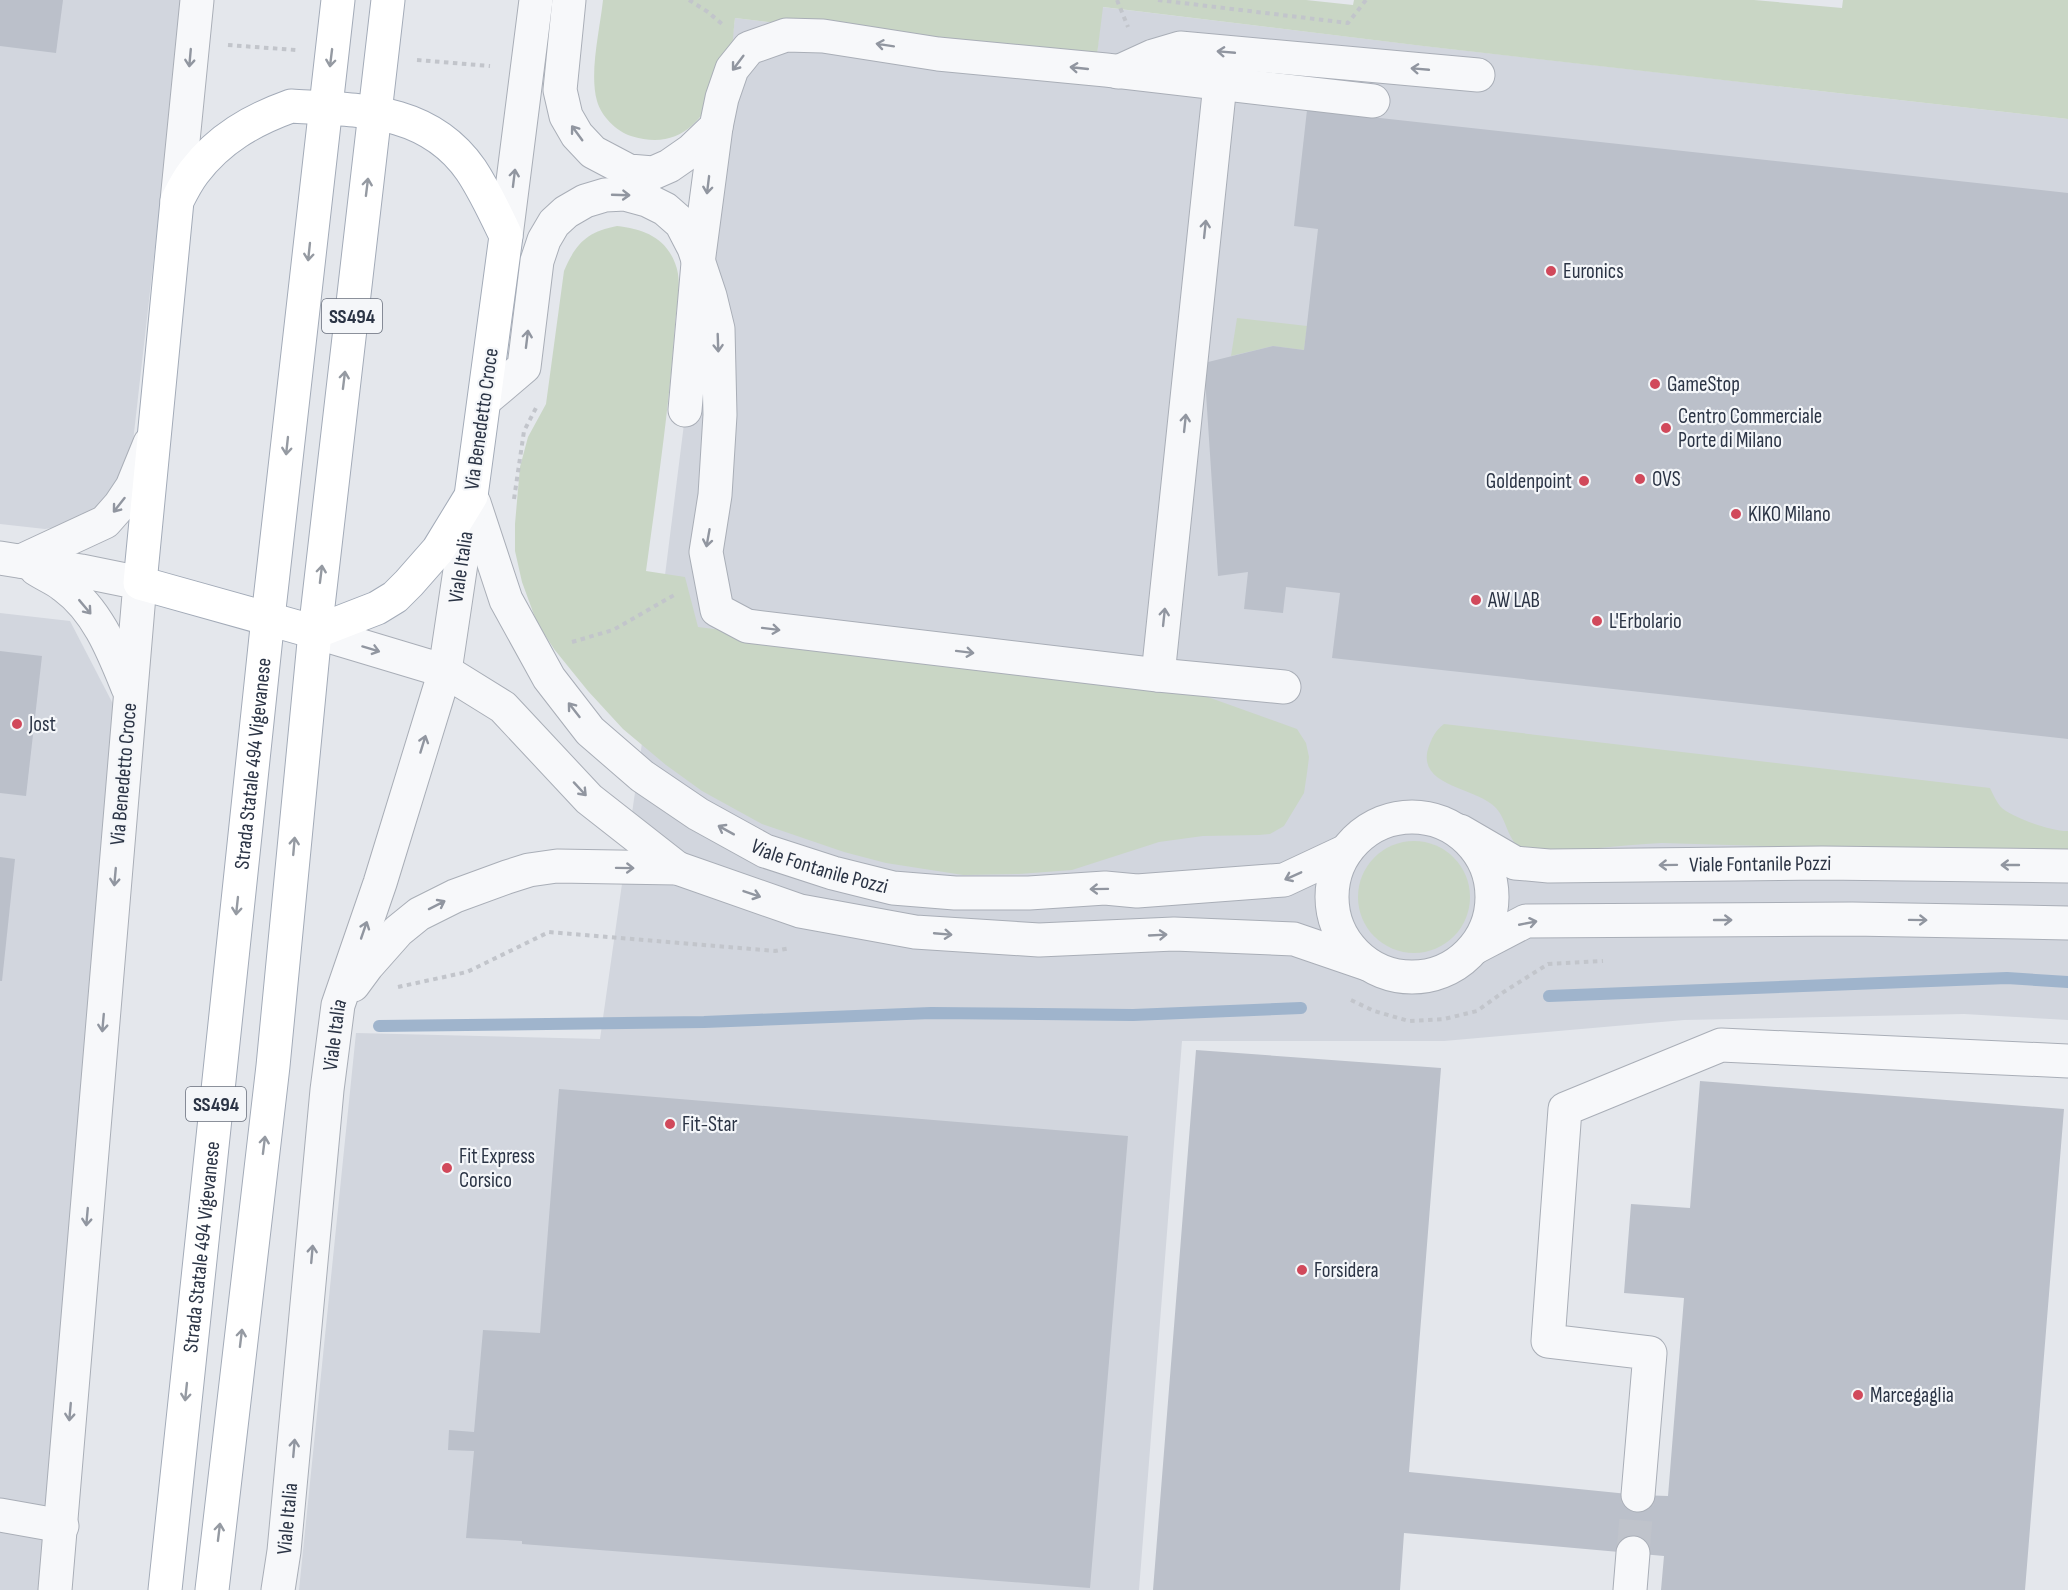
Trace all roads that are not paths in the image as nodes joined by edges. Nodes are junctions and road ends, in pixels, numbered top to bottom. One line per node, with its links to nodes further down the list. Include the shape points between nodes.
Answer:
1 (196, 0): 13 (street, Via Benedetto Croce, one-way to 13)
2 (338, 0): 10 (main road, SS494, one-way to 10)
3 (388, 0): 11 (main road, SS494)
4 (536, 0): 14 (street, Via Benedetto Croce, one-way to 4)
5 (569, 0): 12 (street, one-way to 5, via 669,166 652,173 629,171 593,152 566,116 560,90)
6 (1118, 72): 7 (street, one-way to 6, via 1180,48); 8 (street); 12 (street, one-way to 12, via 938,54 823,36 786,35 750,48 732,69)
7 (1478, 75)
8 (1220, 84): 9 (street); 25 (street, one-way to 8)
9 (1373, 101)
10 (325, 108): 11 (main road, Via Benedetto Croce); 13 (main road, Via Benedetto Croce, via 291,106 262,116 233,134 194,172); 22 (main road, SS494, one-way to 22)
11 (375, 112): 14 (main road, Via Benedetto Croce, via 415,123 441,138 470,168); 23 (main road, SS494, one-way to 11)
12 (716, 127): 15 (street, one-way to 15)
13 (177, 201): 18 (main road, Via Benedetto Croce)
14 (506, 236): 16 (main road, Via Benedetto Croce)
15 (698, 262): 16 (street, one-way to 15, via 524,366 537,261 554,223 566,212 605,195 625,194 647,200 665,209 681,224); 17 (street); 25 (street, one-way to 25, via 710,296 718,340 720,415 715,495 706,552 717,610 747,626)
16 (485, 400): 19 (main road, Via Benedetto Croce)
17 (685, 411)
18 (154, 434): 20 (street, one-way to 20, via 132,487 105,522); 21 (main road, Via Benedetto Croce)
19 (471, 496): 23 (main road, Via Benedetto Croce, via 438,550 395,597); 24 (street, Viale Italia); 29 (street, Viale Fontanile Pozzi, one-way to 19, via 1284,880 1137,891 1105,888 1029,893 893,888 765,852 642,776 590,730 549,678 506,600)
20 (11, 560): 21 (street); 27 (street, one-way to 27, via 64,585 87,607 102,628)
21 (140, 583): 22 (main road); 27 (street, Via Benedetto Croce)
22 (268, 618): 23 (main road); 42 (main road, Strada Statale 494 Vigevanese / SS494, one-way to 42)
23 (315, 632): 24 (street, one-way to 24); 43 (main road, SS494, one-way to 23, via 273,1066)
24 (445, 671): 31 (street, one-way to 31, via 503,707 589,799); 35 (street, Viale Italia, one-way to 24)
25 (1158, 675): 26 (street)
26 (1284, 687)
27 (130, 693): 39 (street, Via Benedetto Croce, one-way to 39)
28 (1460, 831): 29 (street, Viale Fontanile Pozzi, via 1437,820 1411,816 1371,829); 30 (street, Viale Fontanile Pozzi, one-way to 28, via 1549,866 1515,863); 33 (street, Viale Fontanile Pozzi, via 1478,850 1490,873 1493,898 1488,924)
29 (1346, 852): 34 (street, Viale Fontanile Pozzi, via 1335,874 1332,900 1337,925 1349,947)
30 (2068, 866)
31 (677, 868): 34 (street, Viale Fontanile Pozzi, one-way to 34, via 800,910 915,932 1039,940 1174,934 1294,939); 35 (street, one-way to 31, via 398,931 419,914 455,896 529,870 557,866)
32 (2068, 923): 33 (street, Viale Fontanile Pozzi, one-way to 32, via 1526,921 1852,919)
33 (1476, 947): 34 (street, Viale Fontanile Pozzi, via 1437,974 1413,978 1389,974)
34 (1367, 964)
35 (338, 1005): 44 (street, Viale Italia, one-way to 35)
36 (2068, 1060): 37 (street, via 1720,1045 1565,1109 1548,1341 1650,1353)
37 (1638, 1494)
38 (0, 1515): 39 (street)
39 (62, 1526): 41 (street)
40 (1633, 1553): 45 (street)
41 (55, 1590)
42 (165, 1590)
43 (212, 1590)
44 (278, 1590)
45 (1630, 1590)

